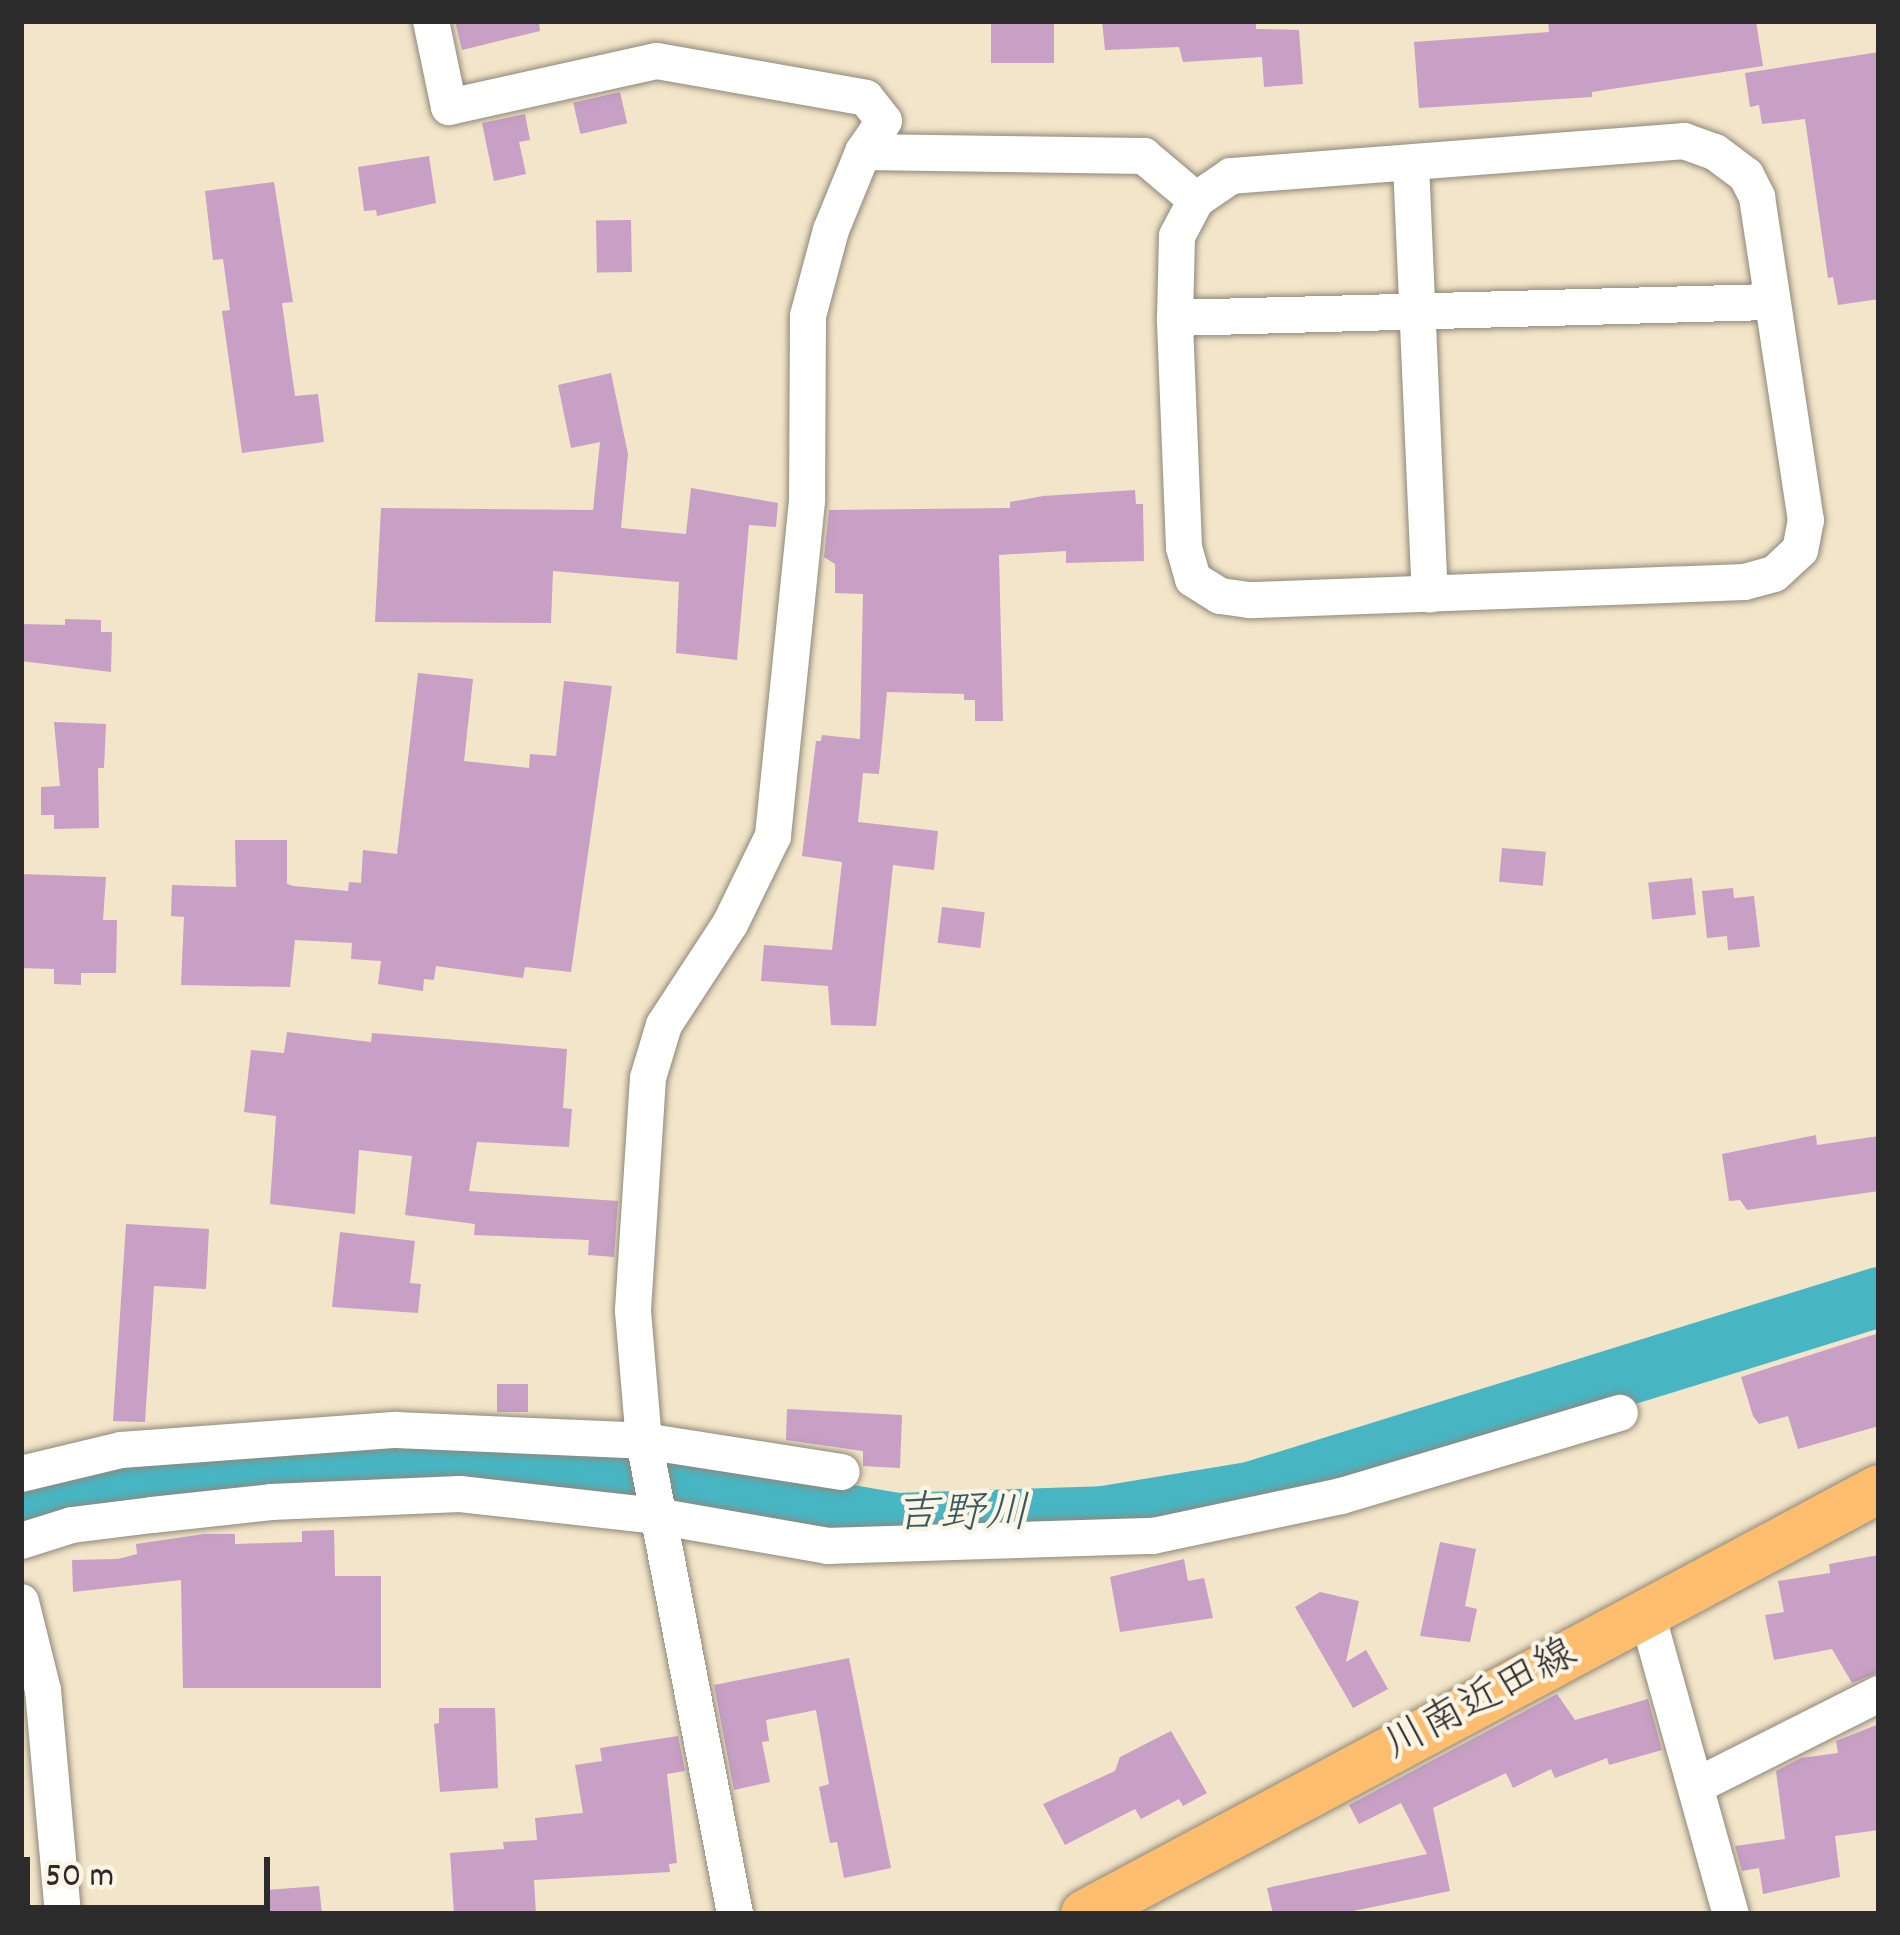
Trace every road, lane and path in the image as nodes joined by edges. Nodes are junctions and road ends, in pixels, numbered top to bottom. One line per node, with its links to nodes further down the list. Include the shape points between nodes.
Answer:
1 (431, 21): 2 (street, via 449,106 658,61 866,98 884,121)
2 (862, 152): 4 (street, via 1144,156); 10 (street, via 808,316 807,501 772,836 730,924 664,1024 648,1078 633,1311)
3 (1411, 164): 4 (street, via 1231,176); 5 (street, via 1684,142 1715,152 1746,175 1757,197); 6 (street)
4 (1196, 200): 7 (street, via 1177,236)
5 (1771, 302): 6 (street); 8 (street, via 1806,520 1800,550 1774,574 1745,583)
6 (1418, 312): 7 (street); 8 (street)
7 (1174, 318): 8 (street, via 1184,547 1193,579 1249,601)
8 (1430, 595)
9 (1620, 1413): 14 (street, via 1341,1496 1154,1536 828,1546)
10 (644, 1441): 11 (street); 12 (street, via 396,1430 121,1450); 14 (street)
11 (842, 1472)
12 (21, 1474)
13 (1879, 1489): 17 (main road, 川南近田線)
14 (656, 1516): 15 (street, via 460,1495 365,1498 112,1520); 21 (street)
15 (21, 1541)
16 (21, 1602): 20 (street, via 43,1690)
17 (1647, 1614): 19 (street); 22 (main road, 川南近田線)
18 (1879, 1694): 19 (street)
19 (1696, 1786): 23 (street)
20 (63, 1914)
21 (735, 1914)
22 (1085, 1914)
23 (1731, 1914)

